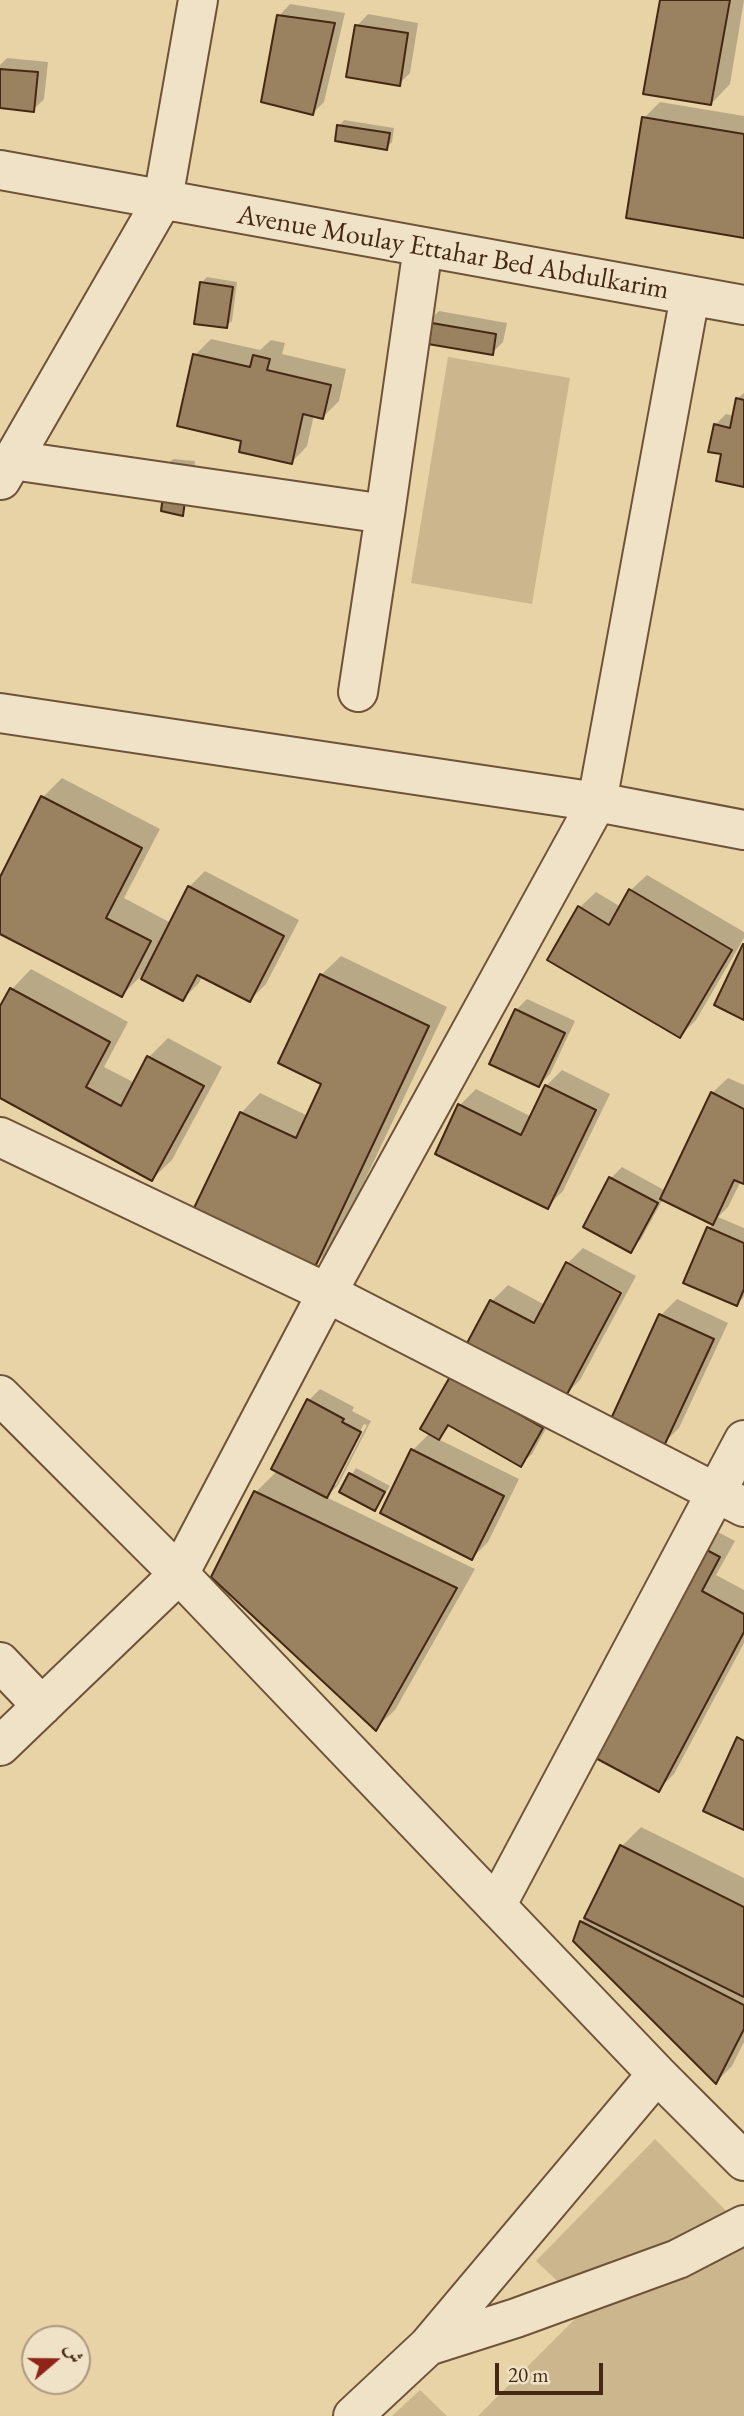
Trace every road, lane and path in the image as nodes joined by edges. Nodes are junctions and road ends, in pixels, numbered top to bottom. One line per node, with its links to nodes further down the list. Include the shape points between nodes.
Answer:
1 (198, 0): 3 (street)
2 (0, 170): 3 (street, Avenue Moulay Ettahar Bed Abdulkarim)
3 (163, 199): 4 (street, Avenue Moulay Ettahar Bed Abdulkarim); 7 (street)
4 (424, 247): 5 (street, Avenue Moulay Ettahar Bed Abdulkarim); 8 (street)
5 (691, 296): 6 (street, Avenue Moulay Ettahar Bed Abdulkarim); 11 (street)
6 (744, 305)
7 (6, 471): 8 (street)
8 (385, 514): 9 (street)
9 (358, 692)
10 (0, 713): 11 (street)
11 (597, 802): 12 (street); 14 (street)
12 (744, 830)
13 (0, 1137): 14 (street)
14 (327, 1293): 17 (street); 18 (street)
15 (0, 1395): 18 (street)
16 (744, 1440): 17 (street)
17 (730, 1500): 22 (street)
18 (178, 1574): 20 (street); 22 (street)
19 (0, 1662): 20 (street)
20 (42, 1706): 21 (street)
21 (0, 1746)
22 (496, 1906): 23 (street)
23 (657, 2074): 24 (street); 26 (street)
24 (744, 2161)
25 (744, 2225): 26 (street, via 678,2259)
26 (428, 2346): 27 (street)
27 (354, 2416)

